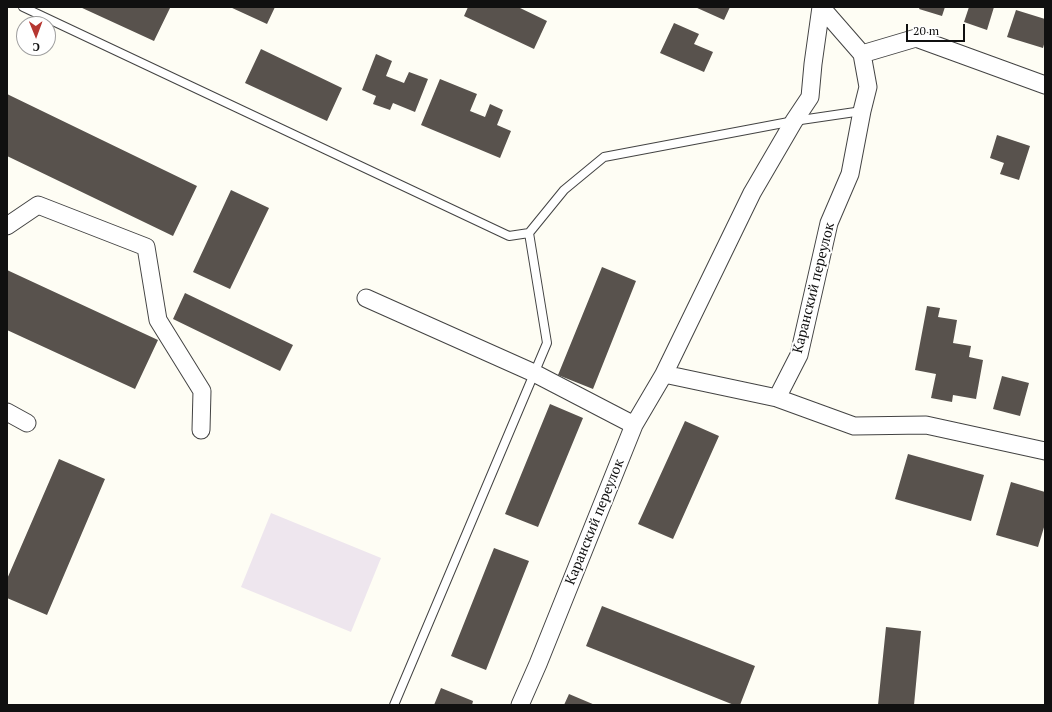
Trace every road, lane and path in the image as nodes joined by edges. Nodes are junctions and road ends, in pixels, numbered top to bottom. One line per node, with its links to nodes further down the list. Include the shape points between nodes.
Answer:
1 (23, 7): 8 (lane, via 510,236)
2 (821, 7): 3 (street); 6 (street, Каранский переулок, via 810,98)
3 (862, 54): 4 (street, via 916,38); 5 (street, Каранский переулок, via 868,87)
4 (1045, 85)
5 (862, 111): 6 (lane); 12 (street, Каранский переулок, via 850,174 829,223 799,355)
6 (794, 121): 8 (lane, via 604,156 564,190); 11 (street, Каранский переулок, via 752,193)
7 (7, 226): 16 (street, via 38,205 146,247 158,320 202,391)
8 (529, 233): 10 (lane, via 547,343)
9 (366, 298): 10 (street)
10 (534, 373): 15 (street); 18 (lane)
11 (664, 374): 12 (street); 15 (street, Каранский переулок)
12 (777, 398): 17 (street, via 854,426 926,425)
13 (7, 412): 14 (street)
14 (27, 423)
15 (634, 425): 19 (street, Каранский переулок)
16 (200, 430)
17 (1045, 451)
18 (394, 705)
19 (520, 705)

